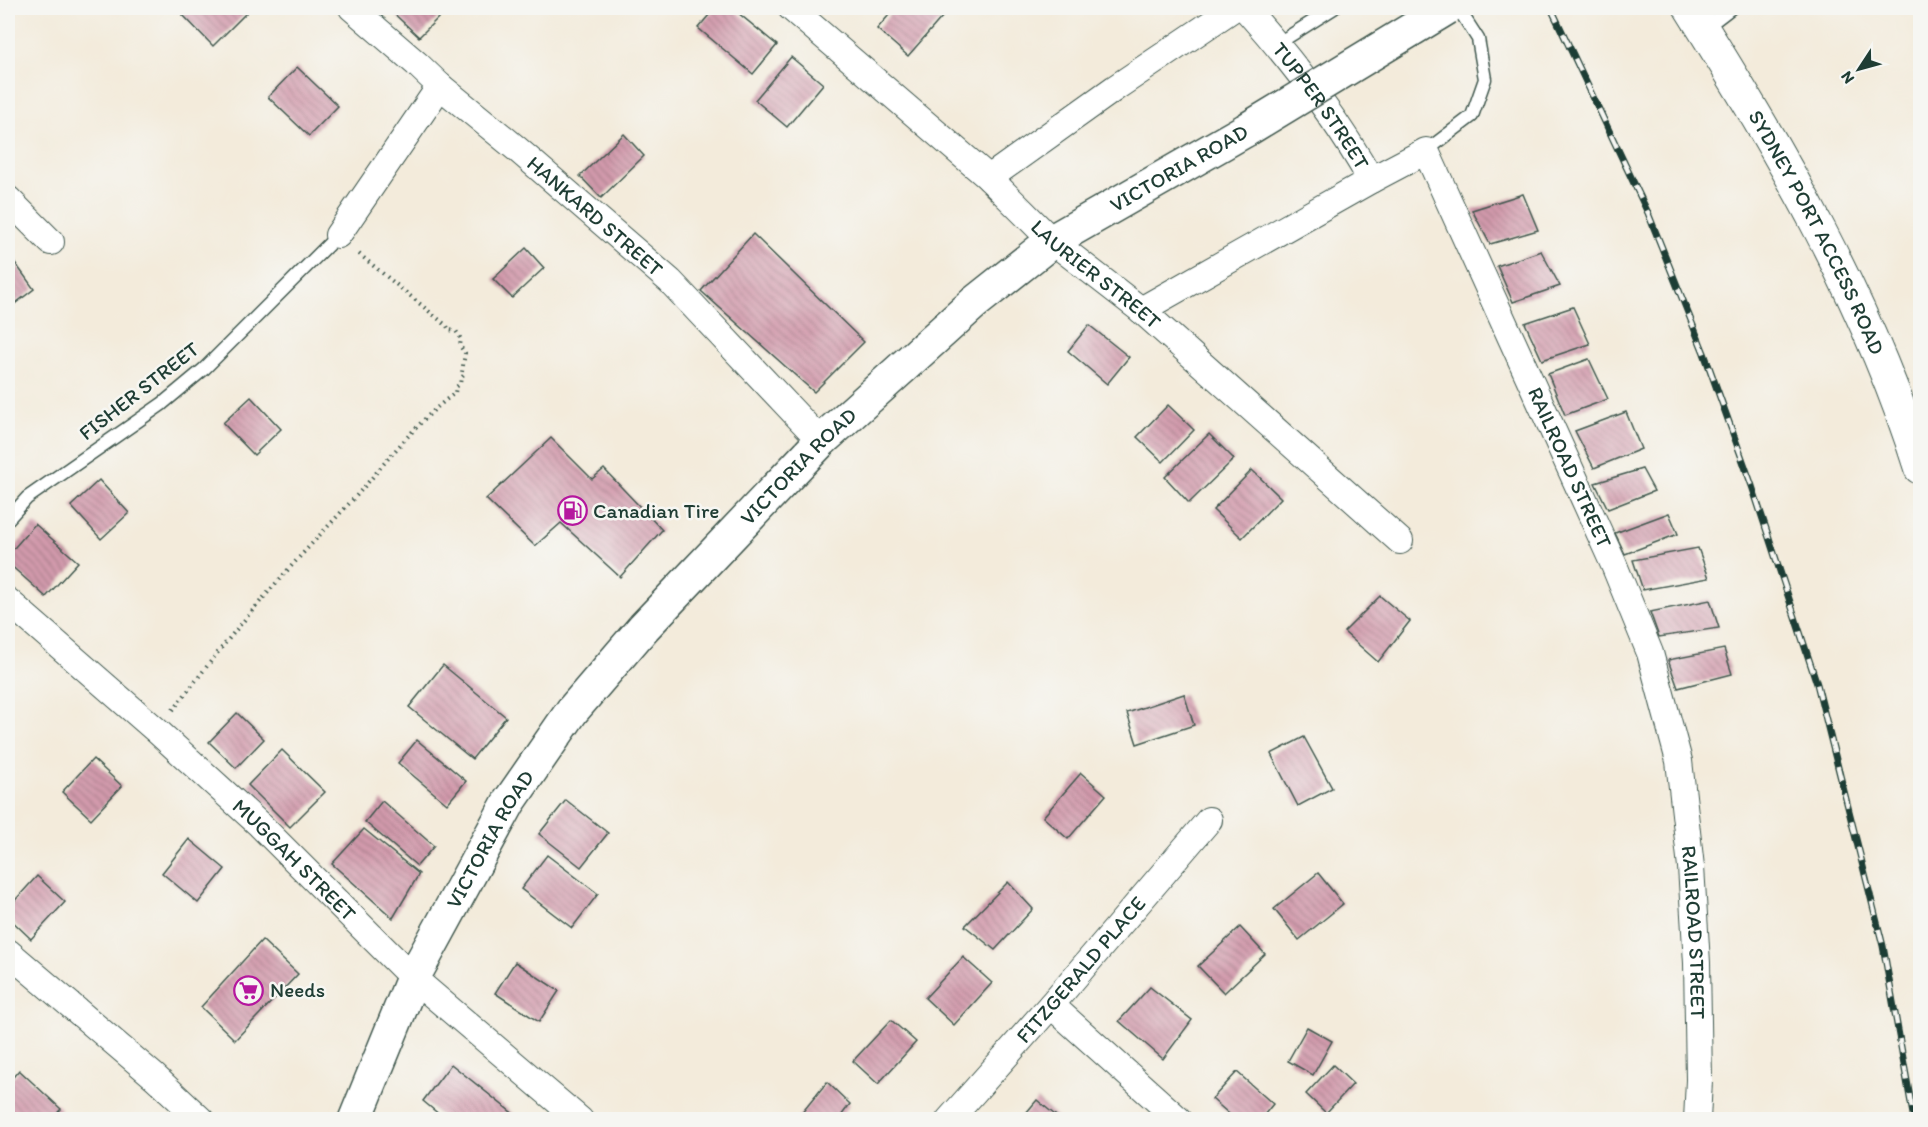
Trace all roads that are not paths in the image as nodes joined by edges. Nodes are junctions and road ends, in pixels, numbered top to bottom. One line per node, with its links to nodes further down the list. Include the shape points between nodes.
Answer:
1 (352, 8): 11 (street, HANKARD STREET)
2 (791, 8): 13 (street, LAURIER STREET)
3 (1234, 8): 13 (street)
4 (1245, 8): 10 (street, TUPPER STREET)
5 (1334, 8): 10 (lane)
6 (1447, 8): 17 (main road, VICTORIA ROAD, bridge)
7 (1458, 8): 12 (lane, via 1478,39 1485,79 1472,116)
8 (1731, 8): 9 (lane)
9 (1697, 18): 21 (street, SYDNEY PORT ACCESS ROAD, via 1791,177 1862,314)
10 (1277, 44): 14 (street, TUPPER STREET, via 1354,149)
11 (440, 86): 16 (street); 20 (street, HANKARD STREET, via 670,281)
12 (1426, 152): 14 (street); 34 (street, RAILROAD STREET, via 1614,565 1650,653 1679,761 1691,867 1697,963)
13 (989, 178): 17 (street, LAURIER STREET)
14 (1371, 180): 19 (street)
15 (8, 199): 18 (street)
16 (338, 235): 22 (lane, FISHER STREET, via 204,369 162,404 27,498)
17 (1052, 241): 19 (street, LAURIER STREET); 20 (main road, VICTORIA ROAD, via 974,303)
18 (51, 242)
19 (1142, 310): 23 (street, LAURIER STREET)
20 (820, 441): 27 (main road, VICTORIA ROAD, via 644,627 572,711 509,802)
21 (1920, 468)
22 (8, 519)
23 (1400, 541)
24 (8, 601): 27 (street, MUGGAH STREET, via 260,825)
25 (1209, 820): 28 (street, FITZGERALD PLACE)
26 (8, 952): 29 (street)
27 (413, 978): 30 (main road, VICTORIA ROAD); 31 (street, MUGGAH STREET)
28 (1051, 1005): 32 (street, FITZGERALD PLACE); 33 (street)
29 (201, 1119)
30 (355, 1119)
31 (580, 1119)
32 (949, 1119)
33 (1179, 1119)
34 (1697, 1119)

